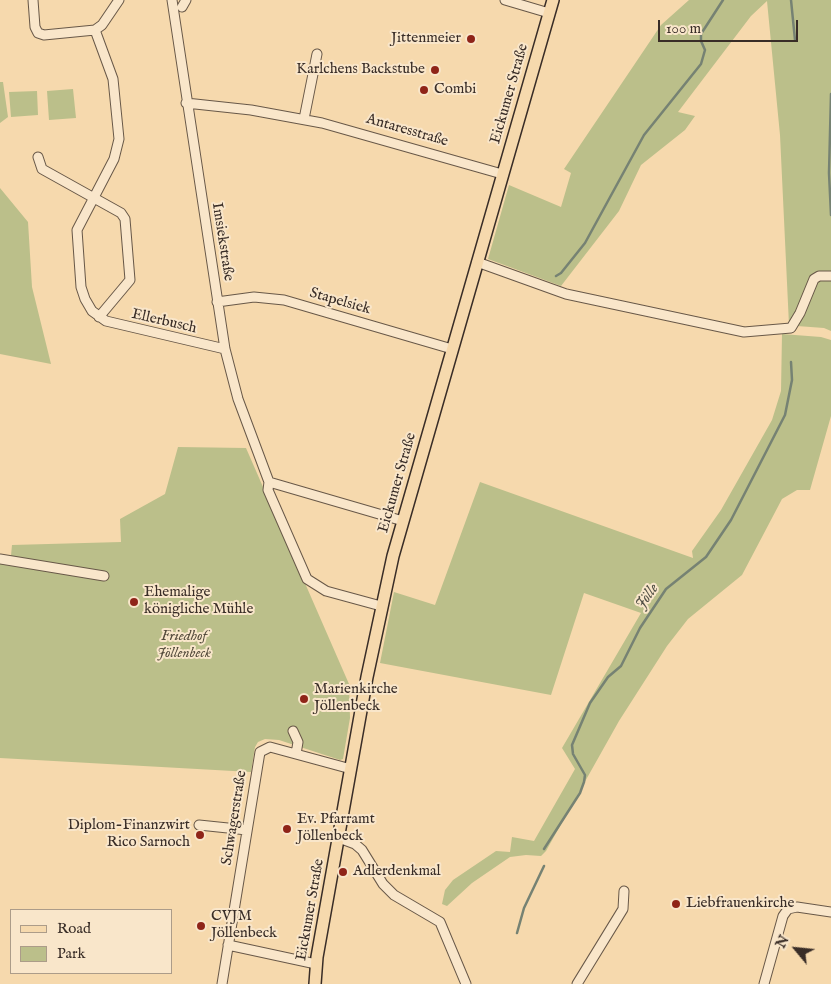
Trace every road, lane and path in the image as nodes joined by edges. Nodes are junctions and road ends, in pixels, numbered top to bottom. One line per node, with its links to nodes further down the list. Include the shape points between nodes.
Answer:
1 (33, 0): 7 (street, via 38,33)
2 (120, 0): 7 (street)
3 (172, 0): 9 (street, Imsiekstraße)
4 (505, 0): 6 (street)
5 (553, 0): 6 (main road, Eickumer Straße)
6 (549, 13): 12 (main road, Eickumer Straße)
7 (95, 30): 13 (street, via 113,79 119,139 114,159)
8 (318, 54): 10 (street)
9 (186, 103): 10 (street, Antaresstraße); 16 (street, Imsiekstraße)
10 (304, 119): 12 (street, Antaresstraße)
11 (38, 157): 13 (street, Ellerbusch, via 42,169)
12 (502, 174): 14 (main road, Eickumer Straße)
13 (94, 197): 17 (street, via 77,230 81,287 85,299); 17 (street, Ellerbusch, via 121,213 125,219 130,280)
14 (477, 262): 15 (street, via 566,294 744,332 791,328 814,280 819,276); 19 (main road, Eickumer Straße)
15 (831, 276)
16 (217, 302): 18 (street, Imsiekstraße); 19 (street, Stapelsiek, via 254,297 284,300)
17 (99, 317): 18 (street, Ellerbusch, via 116,325)
18 (225, 349): 20 (street, Imsiekstraße, via 238,399)
19 (452, 349): 21 (main road, Eickumer Straße)
20 (269, 482): 21 (street); 24 (street, Imsiekstraße, via 268,490 307,579 326,591)
21 (403, 522): 24 (main road, Eickumer Straße)
22 (0, 559): 23 (street)
23 (104, 576)
24 (381, 606): 27 (main road, Eickumer Straße)
25 (293, 731): 26 (street, via 298,742)
26 (296, 754): 27 (street, Schwagerstraße); 29 (street, Schwagerstraße, via 270,747 260,752)
27 (351, 769): 30 (main road, Eickumer Straße)
28 (199, 825): 29 (street)
29 (247, 830): 33 (street, Schwagerstraße)
30 (339, 838): 34 (main road, Eickumer Straße); 37 (street, via 362,850 383,884 394,895 440,922)
31 (624, 891): 38 (street, via 623,909)
32 (831, 912): 39 (street, via 797,907 788,909 783,916)
33 (228, 945): 34 (street); 35 (street, Schwagerstraße)
34 (316, 964): 36 (main road, Eickumer Straße)
35 (222, 984)
36 (315, 984)
37 (466, 984)
38 (577, 984)
39 (764, 984)

